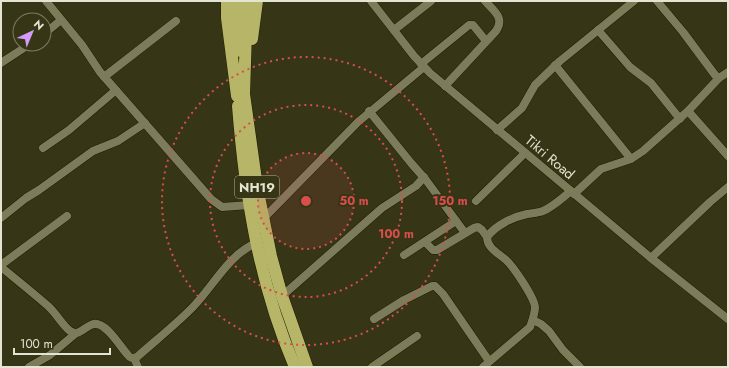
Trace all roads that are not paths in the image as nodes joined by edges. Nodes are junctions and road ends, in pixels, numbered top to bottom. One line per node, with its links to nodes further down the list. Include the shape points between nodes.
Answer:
1 (46, 1): 13 (street)
2 (227, 1): 28 (highway, via 227,18)
3 (238, 1): 28 (highway, NH19)
4 (247, 1): 28 (highway, NH19)
5 (257, 1): 28 (highway)
6 (370, 1): 16 (street, Tikri Road)
7 (431, 1): 16 (street)
8 (485, 1): 18 (street, via 500,19 500,25)
9 (620, 1): 12 (street)
10 (634, 1): 12 (street)
11 (657, 1): 25 (street)
12 (626, 8): 17 (street)
13 (61, 20): 15 (street); 24 (street)
14 (176, 21): 24 (street)
15 (52, 27)
16 (394, 30): 22 (street, Tikri Road)
17 (598, 30): 21 (street); 31 (street, via 630,67 651,83)
18 (486, 42): 22 (street, via 473,25 469,25); 26 (street)
19 (18, 52): 20 (street)
20 (1, 63)
21 (555, 65): 33 (street, via 535,85 522,108); 37 (street)
22 (423, 66): 26 (street, Tikri Road); 29 (street)
23 (728, 72): 25 (street)
24 (104, 77): 27 (street)
25 (719, 78): 30 (street)
26 (445, 86): 33 (street, Tikri Road)
27 (116, 90): 32 (street); 34 (street)
28 (241, 95): 42 (highway, NH19, via 243,165); 45 (highway, NH19)
29 (369, 111): 38 (street); 45 (street)
30 (688, 111): 31 (street); 36 (street)
31 (680, 119): 37 (street)
32 (145, 123): 42 (street, via 216,204 227,208); 44 (street, via 118,141 93,151)
33 (497, 130): 35 (street, Tikri Road)
34 (43, 148)
35 (525, 153): 40 (street, Tikri Road); 41 (street)
36 (728, 156)
37 (630, 159): 40 (street, via 601,169)
38 (424, 177): 46 (street); 54 (street, via 416,186 382,208)
39 (728, 186): 52 (street)
40 (573, 192): 48 (street, via 546,210 508,221); 52 (street, Tikri Road)
41 (476, 201)
42 (249, 205): 50 (highway, NH19)
43 (67, 216): 53 (street)
44 (1, 218)
45 (263, 219): 54 (highway, NH19)
46 (456, 221): 47 (street); 49 (street)
47 (465, 232): 48 (street, via 478,227); 49 (street, via 437,250 432,250)
48 (487, 237): 57 (street, via 489,245 510,264 530,295 535,307)
49 (425, 242): 51 (street)
50 (256, 244): 60 (street, via 237,255 191,309); 64 (highway, NH19, via 270,297)
51 (404, 255)
52 (652, 258): 55 (street, Tikri Road)
53 (1, 266): 58 (street, via 49,307)
54 (282, 296): 65 (highway, NH19)
55 (728, 318)
56 (374, 320): 61 (street, via 413,295 435,286 443,294)
57 (533, 320): 61 (street, via 525,332); 67 (street, via 549,331)
58 (75, 334): 60 (street, via 93,324 102,325 126,354); 62 (street, via 50,356)
59 (417, 336): 66 (street)
60 (134, 358): 63 (street)
61 (486, 364)
62 (29, 367)
63 (138, 367)
64 (295, 367)
65 (307, 367)
66 (372, 367)
67 (580, 367)

